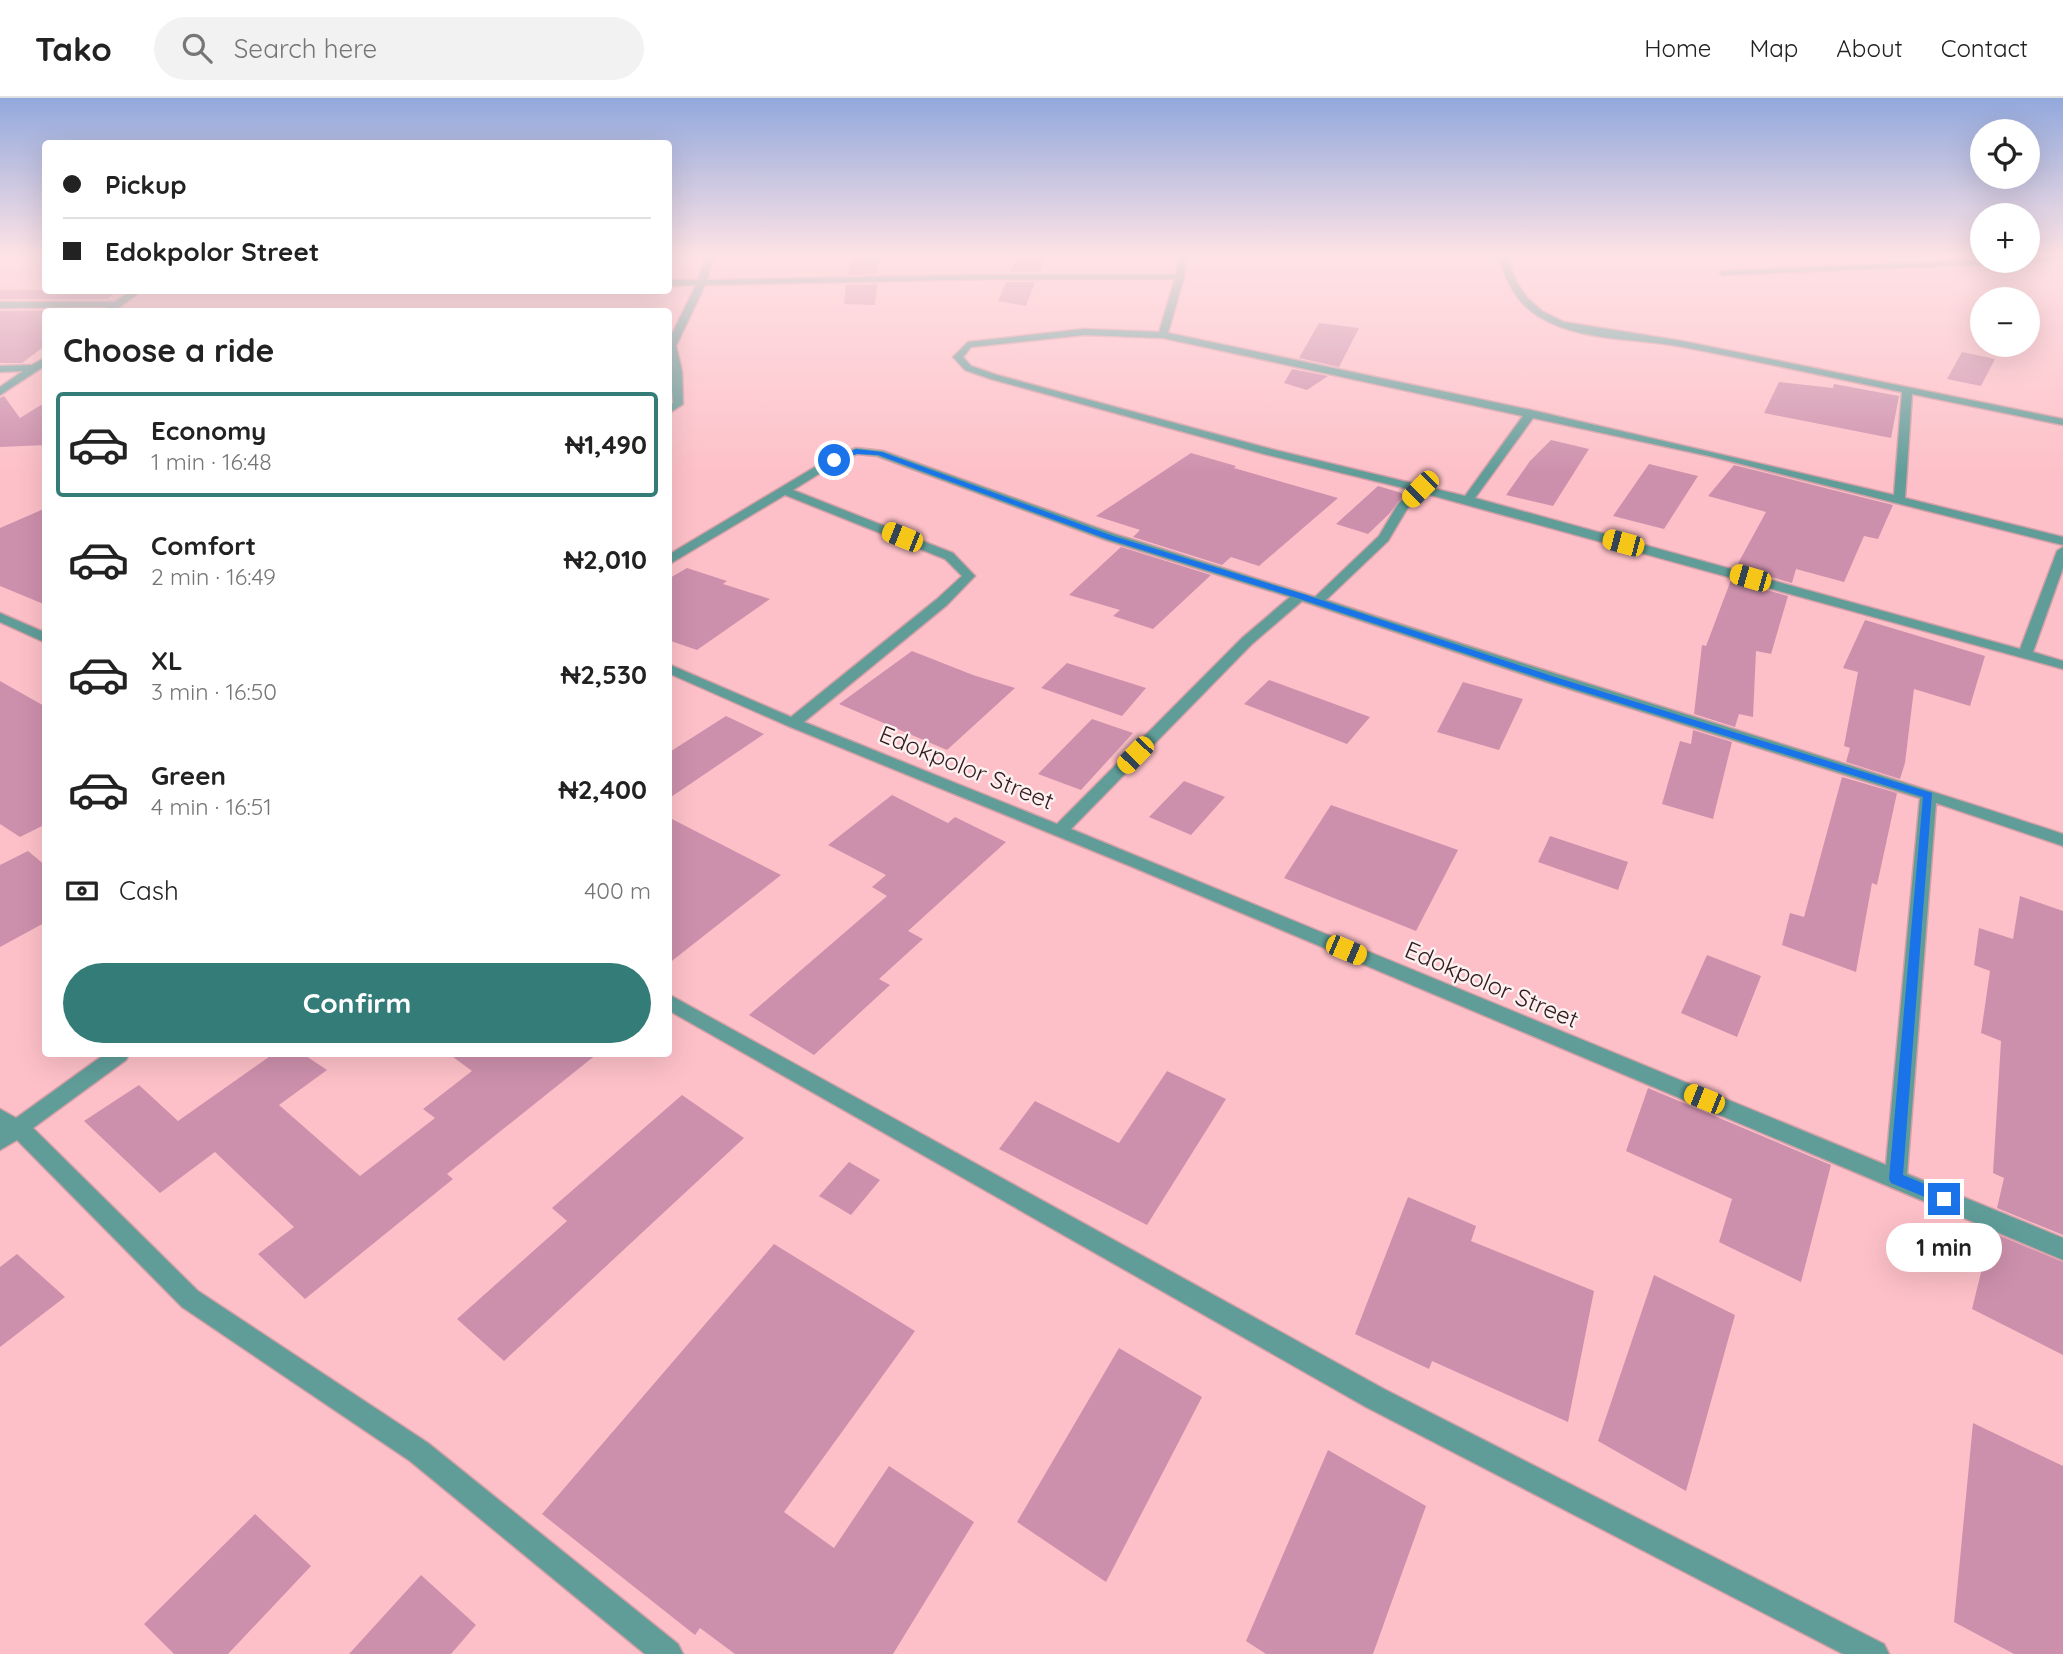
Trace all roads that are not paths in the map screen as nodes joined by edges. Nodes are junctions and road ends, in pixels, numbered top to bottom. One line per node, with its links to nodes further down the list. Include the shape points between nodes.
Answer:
1 (1165, 328): 3 (street)
2 (1582, 328): 7 (street)
3 (1163, 335): 10 (street); 12 (street, via 1084,332 968,345 958,357 968,368 995,377)
4 (672, 353): 9 (street, via 678,404)
5 (40, 368): 6 (street); 8 (street)
6 (0, 369)
7 (1906, 390): 11 (street); 15 (street)
8 (0, 392)
9 (672, 408)
10 (1531, 413): 14 (street); 15 (street)
11 (2063, 422)
12 (1420, 489): 14 (street); 20 (street, via 1402,507 1384,538)
13 (784, 490): 18 (street); 19 (street, via 834,460 856,452 879,453 1110,537); 27 (street, via 949,556 969,576)
14 (1468, 500): 24 (street)
15 (1899, 500): 16 (street)
16 (2063, 541)
17 (2063, 551): 24 (street)
18 (672, 559)
19 (1300, 596): 20 (street); 29 (street, via 1247,641)
20 (1317, 602): 28 (street)
21 (0, 617): 22 (street)
22 (7, 627): 23 (street)
23 (42, 638)
24 (2025, 655): 25 (street)
25 (2063, 665)
26 (672, 672): 27 (street, Edokpolor Street)
27 (793, 723): 29 (street, Edokpolor Street)
28 (1928, 795): 30 (street); 34 (street)
29 (1060, 831): 34 (street, Edokpolor Street)
30 (2063, 840)
31 (672, 1003): 37 (street, via 1375,1398)
32 (114, 1057): 33 (street)
33 (6, 1129): 36 (street, via 190,1299 419,1452)
34 (1896, 1179): 35 (street, Edokpolor Street)
35 (2063, 1249)
36 (668, 1654)
37 (1874, 1654)

